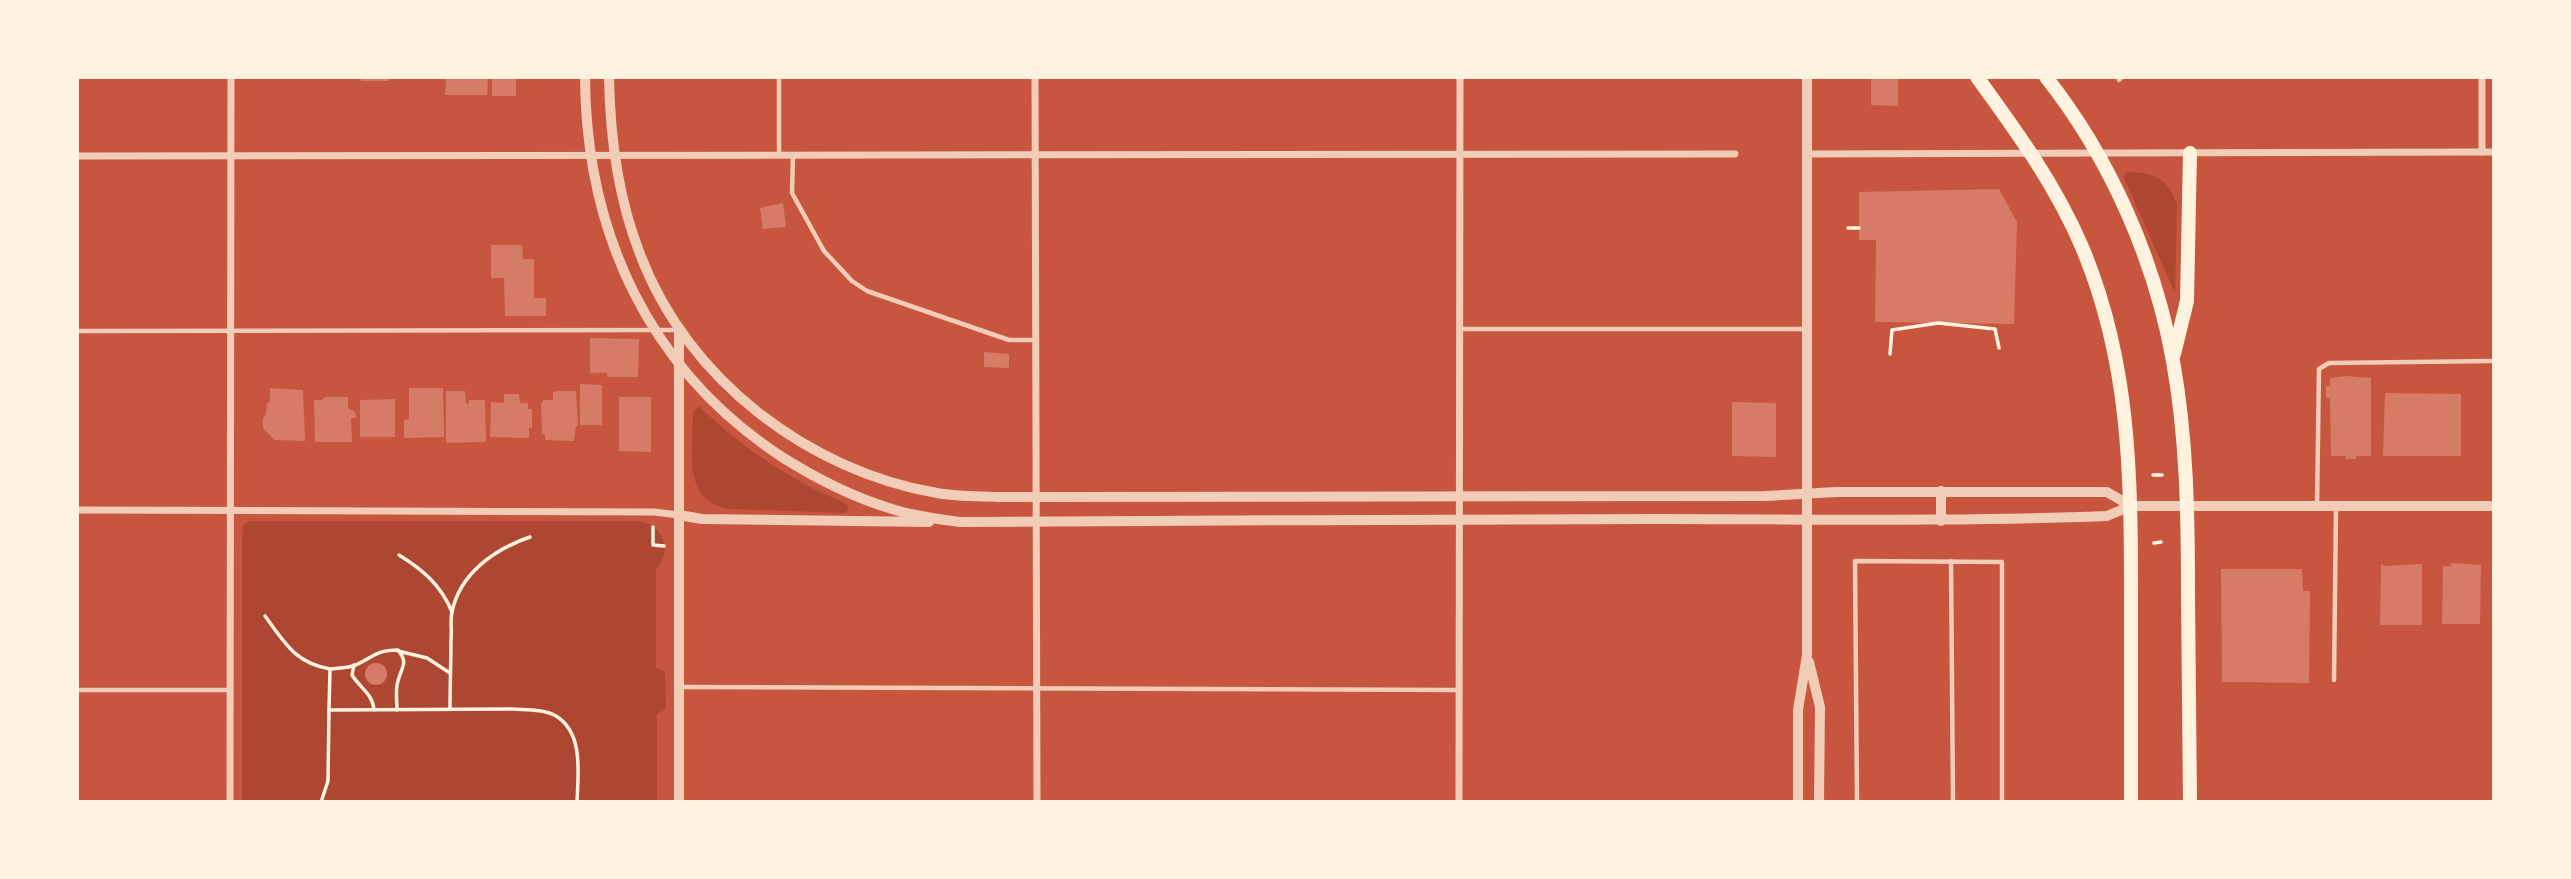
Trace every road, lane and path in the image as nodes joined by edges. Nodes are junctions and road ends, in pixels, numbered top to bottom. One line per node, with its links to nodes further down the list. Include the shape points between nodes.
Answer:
1 (231, 77): 24 (street)
2 (585, 77): 18 (street)
3 (609, 77): 19 (street)
4 (779, 77): 20 (lane)
5 (1035, 77): 22 (street)
6 (1460, 77): 25 (street)
7 (1807, 77): 17 (street)
8 (1977, 77): 13 (main road)
9 (2046, 77): 14 (main road)
10 (2482, 77): 11 (street)
11 (2482, 152): 12 (street); 15 (street)
12 (2494, 152)
13 (2033, 153): 14 (street); 17 (street); 46 (main road, via 2082,247 2113,344 2127,422)
14 (2097, 153): 15 (street); 37 (main road, via 2129,217 2155,287)
15 (2190, 153): 37 (main road, via 2186,301)
16 (1735, 154): 25 (street)
17 (1807, 154): 29 (street)
18 (590, 155): 19 (street); 24 (street); 31 (street, via 610,239)
19 (615, 155): 20 (street); 32 (street, via 640,255)
20 (779, 155): 21 (street)
21 (793, 155): 22 (street); 34 (lane, via 792,193 824,251 852,281 867,291 1009,340)
22 (1035, 155): 25 (street); 34 (street)
23 (77, 156): 24 (street)
24 (231, 156): 30 (street)
25 (1460, 156): 28 (street)
26 (1848, 228): 27 (path)
27 (1859, 228)
28 (1459, 329): 29 (lane); 45 (street)
29 (1808, 329): 43 (street)
30 (231, 330): 31 (lane); 33 (lane); 52 (street)
31 (654, 330): 32 (lane); 39 (street)
32 (679, 330): 39 (street); 44 (street, via 706,364 755,409 797,440 838,462 938,493)
33 (77, 331)
34 (1036, 340): 44 (street)
35 (1999, 348): 36 (path, via 1995,329 1938,323 1892,330)
36 (1890, 354)
37 (2173, 359): 48 (main road)
38 (2494, 361): 49 (lane, via 2321,366)
39 (679, 366): 53 (street); 58 (street, via 723,412 802,470 894,510)
40 (2153, 475): 41 (path)
41 (2162, 475)
42 (1941, 491): 43 (street); 46 (street, via 2107,492); 57 (street)
43 (1807, 493): 45 (street); 55 (street)
44 (1036, 497): 45 (street); 56 (street)
45 (1459, 497): 54 (street)
46 (2131, 506): 48 (street); 57 (street, via 2107,516); 94 (main road)
47 (2494, 506): 50 (street)
48 (2188, 507): 49 (street); 95 (main road)
49 (2317, 507): 50 (street)
50 (2336, 507): 73 (lane)
51 (77, 510): 52 (street)
52 (231, 510): 53 (street); 77 (street)
53 (679, 515): 58 (street); 74 (street)
54 (1460, 519): 55 (street); 56 (street); 78 (street)
55 (1807, 520): 57 (street); 69 (street)
56 (1036, 521): 58 (street); 75 (street)
57 (1941, 521)
58 (960, 522)
59 (653, 527): 63 (path, via 653,545)
60 (530, 537): 66 (path, via 512,543 472,572)
61 (2161, 542): 62 (path)
62 (2154, 543)
63 (664, 546)
64 (399, 555): 66 (path, via 438,585)
65 (1951, 561): 91 (lane, via 1855,561); 92 (lane); 93 (lane, via 2002,562)
66 (452, 612): 72 (path)
67 (265, 616): 71 (path, via 300,659)
68 (398, 650): 70 (path, via 372,654); 72 (path, via 427,658); 82 (path, via 405,669 397,681)
69 (1807, 655): 89 (street, via 1798,710); 90 (street, via 1820,707)
70 (354, 666): 71 (path); 81 (path, via 352,675 369,694)
71 (330, 669): 80 (path)
72 (450, 673): 79 (path)
73 (2334, 680)
74 (679, 687): 75 (lane); 86 (street)
75 (1037, 688): 78 (lane); 87 (street)
76 (77, 690): 77 (lane)
77 (230, 690): 83 (street)
78 (1459, 690): 88 (street)
79 (450, 709): 82 (path); 85 (path, via 513,709 556,716 574,738)
80 (329, 710): 81 (path); 84 (path, via 328,781)
81 (374, 710): 82 (path)
82 (397, 710)
83 (230, 802)
84 (321, 802)
85 (578, 802)
86 (679, 802)
87 (1037, 802)
88 (1459, 802)
89 (1798, 802)
90 (1819, 802)
91 (1857, 802)
92 (1953, 802)
93 (2002, 802)
94 (2131, 802)
95 (2190, 802)

